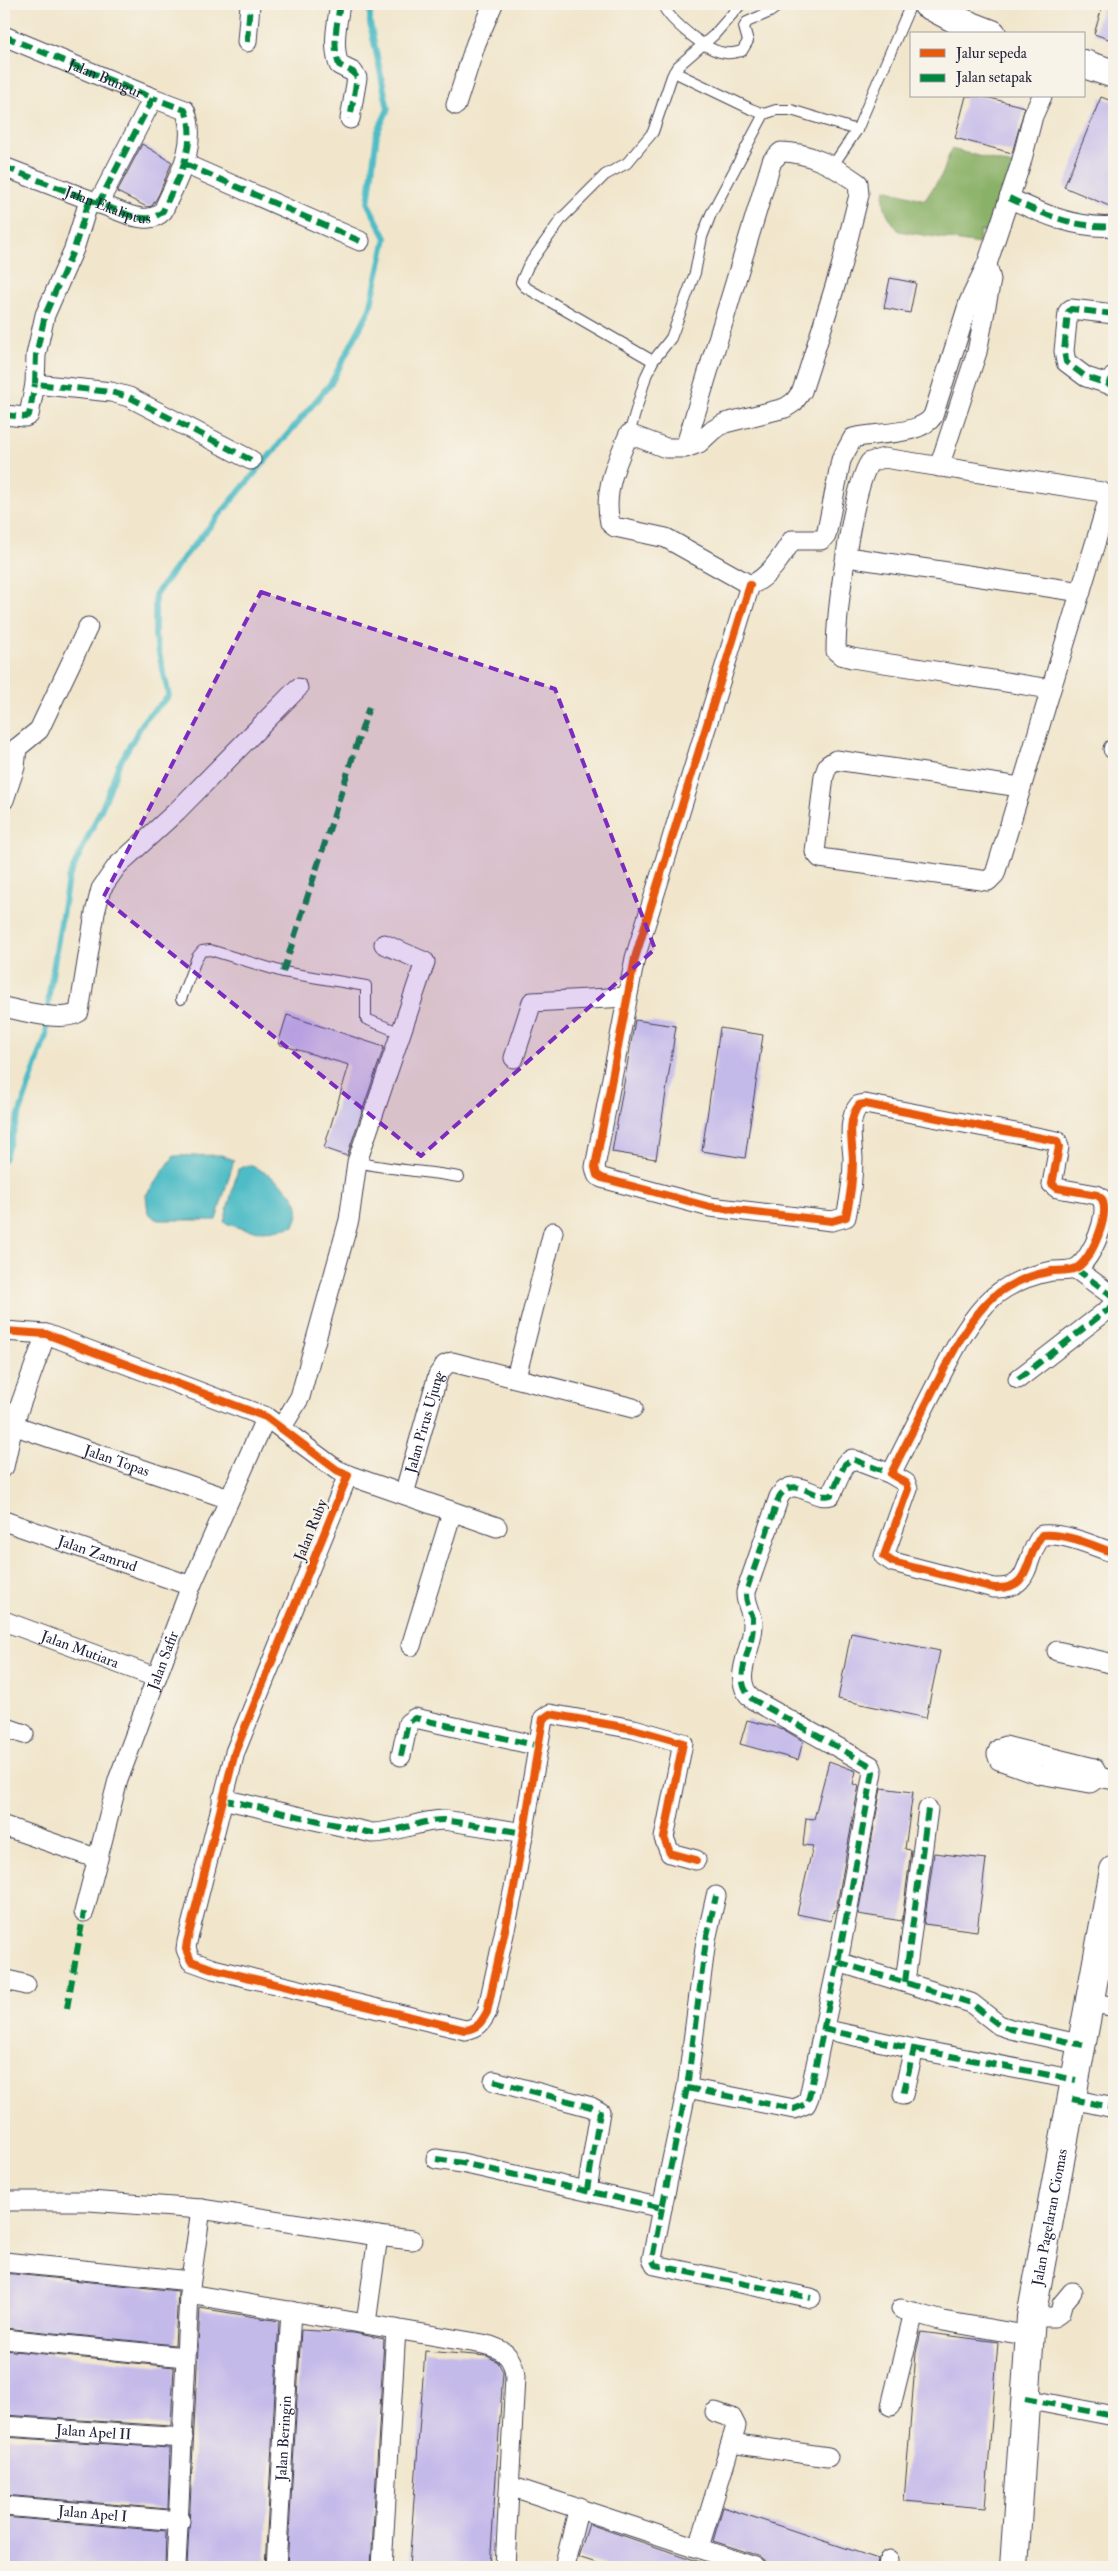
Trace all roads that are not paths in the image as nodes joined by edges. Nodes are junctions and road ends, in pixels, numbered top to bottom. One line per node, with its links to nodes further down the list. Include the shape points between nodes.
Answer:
1 (250, 4): 11 (street)
2 (340, 4): 20 (street, via 336,56 339,65 353,72 357,78)
3 (494, 4): 18 (street, via 476,43)
4 (662, 4): 12 (lane, via 671,18)
5 (741, 4): 12 (lane)
6 (781, 4): 12 (lane, via 747,22 744,27 748,41 742,51 728,54)
7 (911, 4): 21 (lane)
8 (927, 4): 9 (main road)
9 (987, 32)
10 (4, 36): 16 (street, Jalan Bungur)
11 (247, 42)
12 (704, 45): 14 (lane)
13 (1086, 65): 15 (main road)
14 (674, 72): 19 (lane, via 736,104); 31 (lane, via 653,132 627,163 605,175 562,218 528,266 521,282)
15 (1114, 74)
16 (153, 98): 22 (street, Jalan Ekaliptus, via 185,110 189,131); 26 (street, Jalan Bungur)
17 (1041, 98): 25 (street)
18 (456, 104)
19 (764, 114): 21 (lane, via 791,110); 31 (lane, via 711,214 702,237 695,274 671,338)
20 (350, 119)
21 (857, 130): 23 (lane)
22 (185, 164): 26 (street, Jalan Ekaliptus, via 163,211 157,217 139,218); 28 (street)
23 (833, 166): 36 (street, via 794,152 781,152 772,161); 36 (street, via 858,184 859,195 841,266 802,390 786,408 725,423 699,443)
24 (4, 167): 26 (street, Jalan Ekaliptus)
25 (1009, 198): 27 (street, via 1037,211 1080,224); 29 (street)
26 (93, 202): 33 (street, Jalan Bungur, via 45,315 36,354)
27 (1114, 226)
28 (360, 241)
29 (987, 264): 38 (street, via 991,280 977,352); 40 (street, via 975,286 933,416 927,425 913,430 852,438 840,460 826,536 821,540 792,540 770,571)
30 (1114, 314): 32 (street, via 1071,309 1064,351 1066,362 1086,377 1108,384)
31 (654, 361): 35 (lane, via 646,376)
32 (1114, 376)
33 (35, 384): 34 (street, Jalan Bungur, via 29,415); 37 (street, via 104,391 129,397)
34 (4, 415)
35 (629, 434): 36 (street, via 666,448); 40 (street, via 610,483 607,501 610,523 615,527 666,538)
36 (685, 448)
37 (250, 460)
38 (940, 467): 39 (street, via 884,458 870,462 864,470 857,498); 41 (street, via 1102,492 1108,501)
39 (847, 558): 41 (street); 44 (street, via 836,643 836,651 841,656)
40 (750, 584): 49 (street, via 634,958)
41 (1081, 592): 44 (street)
42 (88, 627): 45 (street, via 40,730)
43 (298, 688): 51 (street, via 177,811 116,866 101,889 95,913 80,1012 73,1016 50,1015)
44 (1050, 689): 46 (street)
45 (10, 744): 47 (street, via 16,767)
46 (1020, 787): 46 (street, via 836,760 828,765 824,776 815,852 820,858 988,881 995,874)
47 (4, 800)
48 (384, 944): 52 (street, Jalan Safir, via 425,962)
49 (627, 997): 53 (street, via 532,1002); 57 (street, via 595,1168 597,1175 710,1206 832,1221 846,1217 853,1157 850,1140 859,1105 1037,1136 1059,1144 1052,1184 1057,1188 1097,1195 1104,1204 1099,1232 1088,1257)
50 (182, 999): 52 (lane, via 197,957 210,950 283,972 366,986 366,1019)
51 (4, 1007)
52 (401, 1033): 54 (street, Jalan Safir)
53 (514, 1058)
54 (357, 1162): 55 (lane); 65 (street, Jalan Safir, via 349,1220 300,1397)
55 (459, 1178)
56 (553, 1232): 62 (street)
57 (1076, 1269): 58 (street); 68 (street, via 1053,1271 1020,1281 994,1297 979,1313 959,1341)
58 (1114, 1297)
59 (1114, 1305): 63 (street)
60 (4, 1331): 61 (street)
61 (46, 1334): 65 (street); 66 (street)
62 (516, 1377): 64 (street); 70 (street, Jalan Pirus Ujung, via 459,1362 445,1365 438,1375)
63 (1018, 1379)
64 (633, 1408)
65 (274, 1422): 69 (street); 71 (street, Jalan Safir)
66 (9, 1424): 67 (street); 71 (street, Jalan Topas)
67 (4, 1468)
68 (891, 1474): 75 (street, via 906,1483 908,1489 884,1552 888,1560 1008,1589 1017,1585 1023,1576 1035,1543 1042,1535 1068,1537); 96 (street, via 852,1459 845,1464 831,1495 824,1497 800,1487 784,1490 778,1497 745,1599 753,1627 744,1662 744,1692 871,1766 873,1772)
69 (348, 1475): 70 (street); 86 (street, Jalan Ruby, via 241,1737)
70 (404, 1494): 72 (street)
71 (229, 1499): 76 (street, Jalan Safir)
72 (452, 1512): 74 (street); 78 (street)
73 (4, 1521): 76 (street, Jalan Zamrud)
74 (497, 1528)
75 (1114, 1553)
76 (191, 1586): 81 (street, Jalan Safir)
77 (4, 1621): 81 (street, Jalan Mutiara)
78 (411, 1646)
79 (1057, 1651): 80 (street)
80 (1114, 1664)
81 (155, 1677): 90 (street, Jalan Safir, via 118,1780)
82 (4, 1727): 83 (street)
83 (24, 1734)
84 (539, 1746): 85 (street, via 415,1718 408,1723); 89 (street); 91 (street, via 543,1719 550,1714 634,1729 683,1743 664,1838 670,1853)
85 (401, 1756)
86 (222, 1799): 89 (street, via 372,1833 393,1832 432,1820 444,1820); 89 (street, Jalan Ruby, via 187,1942 188,1956 197,1964 213,1969 465,2030 475,2028 487,2012)
87 (928, 1809): 98 (street)
88 (4, 1826): 90 (street)
89 (524, 1833)
90 (98, 1859): 95 (street, Jalan Safir)
91 (696, 1860)
92 (1114, 1870): 94 (main road, Jalan Pagelaran Ciomas)
93 (716, 1896): 105 (street, via 706,1940)
94 (1111, 1909): 100 (main road, Jalan Pagelaran Ciomas)
95 (84, 1912)
96 (838, 1962): 98 (street); 101 (street)
97 (4, 1979): 99 (street)
98 (905, 1982): 102 (street, via 971,2003 999,2025)
99 (26, 1986)
100 (1103, 2005): 102 (main road, Jalan Pagelaran Ciomas)
101 (823, 2029): 103 (street); 105 (street, via 809,2097 801,2108 786,2108)
102 (1083, 2045): 106 (main road, Jalan Pagelaran Ciomas)
103 (914, 2050): 106 (street); 107 (street)
104 (494, 2081): 110 (street, via 600,2112)
105 (687, 2088): 112 (street)
106 (1074, 2089): 108 (street); 122 (main road, Jalan Pagelaran Ciomas)
107 (903, 2095)
108 (1114, 2108)
109 (436, 2159): 110 (street)
110 (587, 2190): 112 (street)
111 (4, 2201): 113 (street, via 88,2201)
112 (662, 2208): 119 (street, via 652,2260 656,2265)
113 (201, 2209): 114 (street); 117 (street)
114 (378, 2236): 115 (street); 121 (street)
115 (412, 2240)
116 (4, 2262): 117 (street)
117 (190, 2287): 120 (street); 125 (street)
118 (1072, 2292): 122 (street, via 1062,2304 1060,2313)
119 (811, 2298)
120 (291, 2311): 121 (street); 140 (street, Jalan Beringin)
121 (366, 2323): 123 (street)
122 (1030, 2326): 126 (main road, Jalan Pagelaran Ciomas); 127 (street, via 943,2320 907,2311)
123 (396, 2328): 134 (street, via 497,2347 509,2355 515,2365); 141 (street)
124 (4, 2339): 125 (street)
125 (185, 2357): 131 (street)
126 (1025, 2399): 129 (street); 145 (main road, Jalan Pagelaran Ciomas)
127 (891, 2406)
128 (715, 2412): 132 (street, via 736,2421)
129 (1114, 2416)
130 (4, 2426): 131 (street, Jalan Apel II)
131 (183, 2438): 137 (street)
132 (731, 2443): 133 (street); 138 (street)
133 (828, 2457)
134 (510, 2486): 136 (street); 142 (street)
135 (4, 2506): 137 (street, Jalan Apel I)
136 (579, 2507): 138 (street); 143 (street)
137 (180, 2521): 139 (street)
138 (699, 2547): 144 (street)
139 (176, 2567)
140 (276, 2567)
141 (382, 2567)
142 (505, 2567)
143 (564, 2567)
144 (755, 2567)
145 (1014, 2567)

